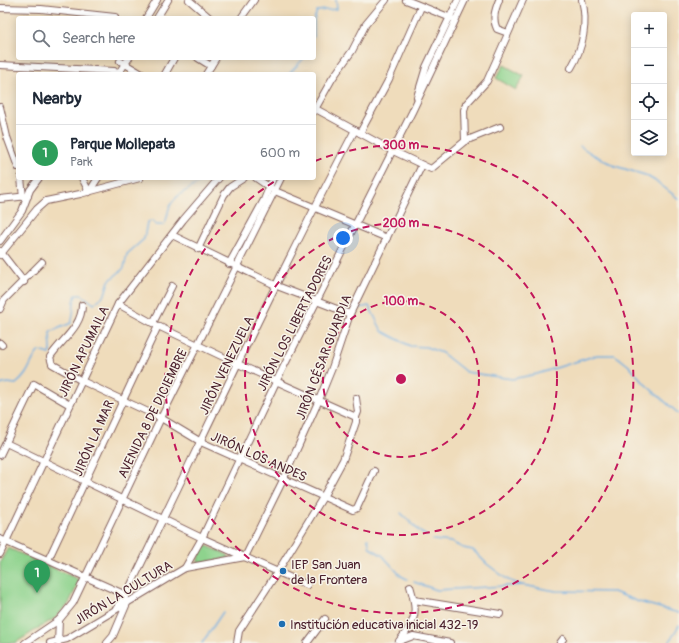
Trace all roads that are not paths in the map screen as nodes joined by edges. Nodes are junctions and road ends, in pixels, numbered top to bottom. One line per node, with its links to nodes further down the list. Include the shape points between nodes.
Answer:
1 (157, 0): 15 (street)
2 (168, 0): 16 (street)
3 (188, 0): 17 (street)
4 (254, 0): 18 (street)
5 (386, 0): 33 (street, via 366,24 352,51)
6 (406, 0): 12 (street)
7 (458, 0): 19 (street)
8 (465, 0): 19 (street, JIRÓN LOS LIBERTADORES)
9 (499, 0): 20 (street, via 494,24 497,29)
10 (523, 0): 20 (street)
11 (582, 0): 27 (street, via 585,26 577,58)
12 (421, 7): 19 (street); 38 (street, JIRÓN VENEZUELA, via 389,79)
13 (0, 8): 14 (street, via 41,9)
14 (106, 16)
15 (147, 16)
16 (158, 16)
17 (208, 16)
18 (242, 16)
19 (452, 18): 40 (street, JIRÓN LOS LIBERTADORES)
20 (508, 33): 39 (street, via 487,81 466,104)
21 (173, 60): 31 (street)
22 (201, 60): 26 (street)
23 (215, 60): 26 (street)
24 (122, 61): 29 (street); 30 (street)
25 (0, 65): 28 (street)
26 (211, 66): 32 (street)
27 (571, 68)
28 (100, 72)
29 (115, 72)
30 (139, 72)
31 (165, 72)
32 (207, 72)
33 (316, 106)
34 (0, 107): 36 (street)
35 (316, 110): 38 (street)
36 (0, 114): 41 (street)
37 (500, 127): 39 (street)
38 (357, 132): 40 (street); 58 (street, JIRÓN VENEZUELA)
39 (466, 141): 42 (street, via 434,168)
40 (393, 151): 42 (street); 59 (street, JIRÓN LOS LIBERTADORES)
41 (16, 161)
42 (422, 165): 61 (street, JIRÓN CÉSAR GUARDIA)
43 (21, 180): 56 (street)
44 (37, 180): 56 (street)
45 (83, 180): 55 (street)
46 (97, 180): 55 (street)
47 (131, 180): 55 (street)
48 (217, 180): 60 (street, JIRÓN APUMAILA)
49 (241, 180): 63 (street, via 224,195)
50 (259, 180): 53 (street)
51 (272, 180): 53 (street)
52 (280, 180): 54 (street, AVENIDA 8 DE DICIEMBRE)
53 (269, 187): 54 (street); 66 (street)
54 (275, 191): 58 (street); 67 (street, AVENIDA 8 DE DICIEMBRE)
55 (89, 192): 64 (street, via 46,200)
56 (25, 196): 57 (street); 62 (street, via 22,212)
57 (0, 199)
58 (314, 207): 59 (street); 70 (street, JIRÓN VENEZUELA)
59 (355, 226): 61 (street); 72 (street, JIRÓN LOS LIBERTADORES)
60 (172, 235): 63 (street); 73 (street, JIRÓN APUMAILA)
61 (387, 238): 76 (street, JIRÓN CÉSAR GUARDIA)
62 (0, 241)
63 (198, 249): 66 (street)
64 (0, 253): 68 (street)
65 (42, 262): 68 (street)
66 (229, 264): 67 (street)
67 (237, 268): 70 (street); 78 (street, AVENIDA 8 DE DICIEMBRE)
68 (24, 282): 71 (street)
69 (172, 286): 77 (street, JIRÓN LA MAR)
70 (277, 286): 72 (street); 79 (street, JIRÓN VENEZUELA)
71 (2, 298): 75 (street)
72 (316, 302): 76 (street); 81 (street, JIRÓN LOS LIBERTADORES)
73 (118, 304): 77 (street); 80 (street, JIRÓN APUMAILA)
74 (82, 305): 80 (street, JIRÓN LOS ANDES, via 79,322 50,357 52,364)
75 (0, 309)
76 (350, 314): 84 (street, JIRÓN CÉSAR GUARDIA)
77 (155, 324): 78 (street); 83 (street, JIRÓN LA MAR)
78 (198, 344): 79 (street); 86 (street, AVENIDA 8 DE DICIEMBRE)
79 (238, 364): 81 (street); 88 (street, JIRÓN VENEZUELA)
80 (82, 381): 83 (street, JIRÓN LOS ANDES); 85 (street, JIRÓN APUMAILA)
81 (276, 382): 84 (street); 91 (street, JIRÓN LOS LIBERTADORES)
82 (356, 398): 87 (street)
83 (122, 400): 86 (street, JIRÓN LOS ANDES); 95 (street, JIRÓN LA MAR)
84 (319, 400): 87 (street); 94 (street, JIRÓN CÉSAR GUARDIA)
85 (70, 404): 89 (street, via 34,384); 92 (street, JIRÓN APUMAILA)
86 (161, 418): 88 (street, JIRÓN LOS ANDES); 97 (street, AVENIDA 8 DE DICIEMBRE)
87 (356, 419): 96 (street, via 342,460)
88 (201, 442): 91 (street, JIRÓN LOS ANDES); 98 (street, JIRÓN VENEZUELA)
89 (6, 443): 90 (street); 92 (street)
90 (0, 455)
91 (240, 460): 94 (street, JIRÓN LOS ANDES); 99 (street, JIRÓN LOS LIBERTADORES)
92 (44, 463): 95 (street); 101 (street, JIRÓN APUMAILA)
93 (374, 471): 96 (street, JIRÓN LOS ANDES, via 357,508 353,510)
94 (283, 480): 96 (street, JIRÓN LOS ANDES); 103 (street, JIRÓN CÉSAR GUARDIA)
95 (85, 482): 97 (street); 104 (street, JIRÓN LA MAR)
96 (323, 497): 106 (street)
97 (122, 498): 98 (street); 107 (street, AVENIDA 8 DE DICIEMBRE)
98 (164, 519): 99 (street); 110 (street, JIRÓN VENEZUELA)
99 (202, 538): 103 (street); 105 (street, JIRÓN LOS LIBERTADORES)
100 (0, 539): 101 (street)
101 (6, 542): 102 (street, JIRÓN APUMAILA); 104 (street)
102 (0, 554)
103 (245, 557): 105 (street); 106 (street)
104 (48, 560): 107 (street)
105 (185, 568): 110 (street, JIRÓN LA CULTURA)
106 (278, 571): 108 (street); 120 (street, via 239,631)
107 (85, 578): 110 (street); 114 (street, AVENIDA 8 DE DICIEMBRE, via 73,604)
108 (307, 585)
109 (410, 586): 111 (street)
110 (127, 598): 115 (street, JIRÓN LA CULTURA, via 116,608); 119 (street, JIRÓN VENEZUELA, via 113,636)
111 (414, 600): 112 (street); 116 (street, via 416,614)
112 (500, 614)
113 (325, 619): 121 (street)
114 (59, 620): 115 (street); 117 (street, AVENIDA 8 DE DICIEMBRE)
115 (58, 642): 118 (street, JIRÓN LA CULTURA)
116 (398, 642): 122 (street, via 413,636)
117 (25, 643)
118 (50, 643)
119 (107, 643)
120 (237, 643)
121 (307, 643)
122 (450, 643)

